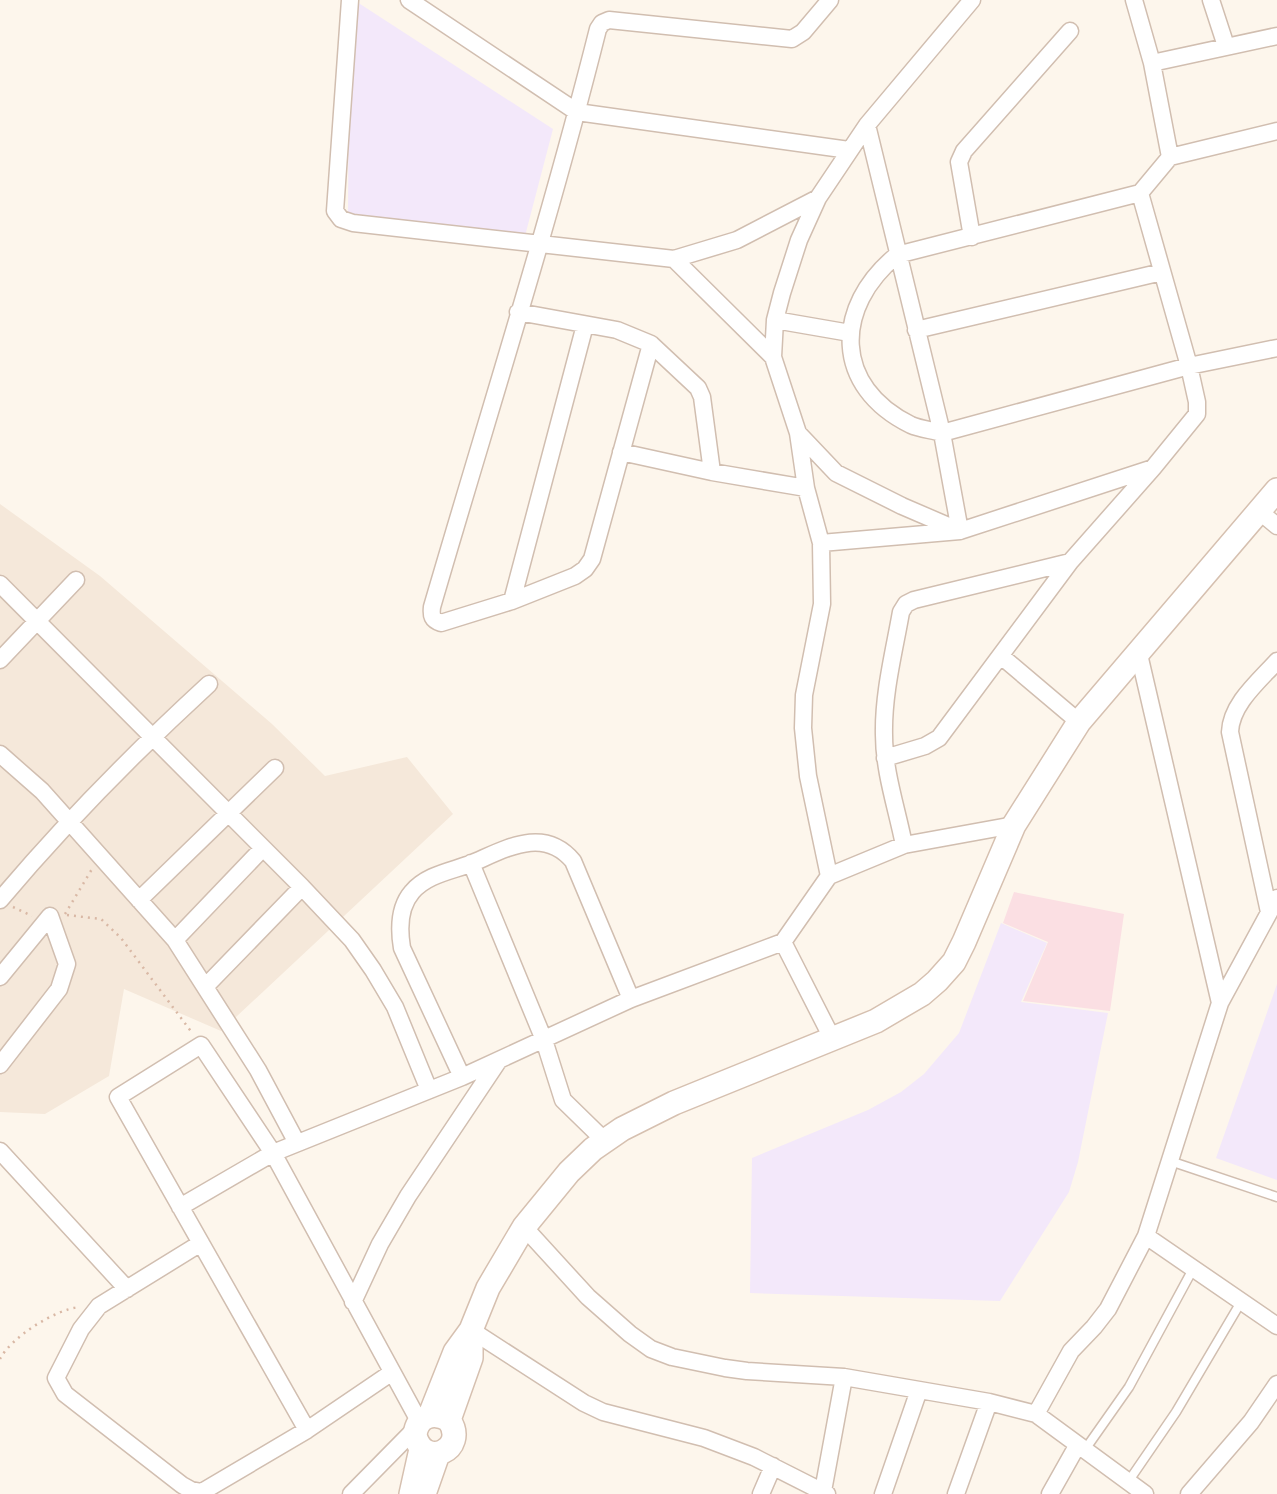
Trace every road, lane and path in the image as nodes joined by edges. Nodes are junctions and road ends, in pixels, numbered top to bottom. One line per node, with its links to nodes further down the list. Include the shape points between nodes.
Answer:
1 (350, 0): 19 (street, via 335,211 341,219)
2 (409, 0): 11 (street)
3 (830, 0): 11 (street, via 792,39 608,20 598,29)
4 (972, 0): 12 (street)
5 (1134, 0): 10 (street)
6 (1212, 0): 9 (street)
7 (1070, 31): 18 (street, via 964,151 959,162)
8 (1277, 36): 9 (street)
9 (1226, 46): 10 (street)
10 (1152, 63): 15 (street)
11 (577, 113): 14 (street); 19 (street)
12 (867, 125): 14 (street); 20 (street)
13 (1277, 131): 15 (street)
14 (849, 150): 17 (street)
15 (1170, 157): 16 (street)
16 (1140, 193): 18 (street); 22 (street)
17 (818, 198): 21 (street, via 737,240); 24 (street, via 799,240)
18 (972, 237): 20 (street)
19 (539, 243): 21 (street); 23 (street)
20 (897, 255): 26 (street); 27 (street, via 864,292 852,316)
21 (674, 260): 30 (street)
22 (1162, 272): 26 (street); 31 (street)
23 (518, 312): 25 (street); 46 (street, via 432,616 441,623)
24 (775, 320): 27 (street); 30 (street)
25 (584, 325): 28 (street, via 617,330); 46 (street)
26 (916, 330): 33 (street)
27 (850, 333): 33 (street, via 859,378 871,396 913,426)
28 (651, 344): 34 (street); 36 (street, via 698,388)
29 (1277, 348): 31 (street)
30 (773, 357): 32 (street)
31 (1189, 366): 33 (street); 35 (street, via 1197,414)
32 (798, 433): 37 (street); 41 (street, via 836,473)
33 (942, 433): 41 (street)
34 (621, 452): 36 (street); 46 (street, via 592,559 585,569)
35 (1153, 468): 41 (street); 43 (street)
36 (712, 472): 37 (street)
37 (806, 488): 42 (street)
38 (1277, 490): 39 (main road)
39 (1259, 511): 40 (street); 48 (main road)
40 (1277, 526)
41 (960, 531): 42 (street)
42 (821, 543): 65 (street, via 822,604 804,695 803,728 808,776)
43 (1070, 562): 49 (street); 56 (street, via 906,604 885,709)
44 (76, 580): 47 (street)
45 (0, 583): 47 (street)
46 (512, 601)
47 (39, 621): 50 (street); 54 (street)
48 (1138, 650): 53 (main road); 77 (street)
49 (1001, 656): 53 (street); 56 (street, via 939,738)
50 (0, 660)
51 (1277, 661): 70 (street, via 1234,711 1230,722)
52 (209, 684): 54 (street)
53 (1079, 722): 60 (main road)
54 (152, 736): 58 (street); 59 (street)
55 (0, 754): 59 (street)
56 (885, 758): 61 (street)
57 (275, 768): 58 (street)
58 (228, 812): 62 (street); 69 (street)
59 (69, 822): 63 (street); 67 (street)
60 (1014, 825): 61 (street); 79 (main road, via 954,962 922,994)
61 (904, 845): 65 (street)
62 (263, 848): 66 (street); 72 (street)
63 (99, 857): 69 (street); 71 (path)
64 (471, 863): 76 (street, via 534,842 565,852 573,861); 78 (street); 83 (street, via 437,875 411,892 399,933)
65 (830, 876): 73 (street)
66 (302, 887): 75 (street); 84 (street, via 352,940 373,970 395,1007)
67 (1, 898): 71 (path, via 37,918)
68 (1277, 898): 70 (street)
69 (138, 900): 72 (street)
70 (1269, 912): 77 (street)
71 (57, 915): 74 (street); 80 (path, via 101,919 121,938); 82 (street, via 67,964 60,989)
72 (175, 940): 75 (street)
73 (783, 942): 76 (street); 79 (street)
74 (0, 976)
75 (205, 987): 86 (street)
76 (631, 999): 78 (street)
77 (1220, 1003): 89 (street)
78 (544, 1040): 81 (street); 85 (street, via 563,1100)
79 (833, 1041): 85 (main road, via 674,1103)
80 (201, 1045): 88 (street); 91 (street, via 118,1097)
81 (501, 1058): 83 (street); 97 (street, via 408,1196)
82 (0, 1065)
83 (462, 1077): 84 (street)
84 (429, 1090): 86 (street)
85 (605, 1141): 92 (main road, via 569,1172)
86 (297, 1143): 88 (street)
87 (0, 1151): 96 (street)
88 (273, 1153): 91 (street); 97 (street)
89 (1170, 1161): 90 (lane); 93 (street)
90 (1277, 1197)
91 (180, 1207): 94 (street)
92 (524, 1227): 101 (main road, via 488,1288); 104 (street, via 588,1297 651,1349 747,1371)
93 (1146, 1236): 95 (street); 108 (street, via 1108,1309 1071,1350)
94 (201, 1243): 96 (street); 109 (street)
95 (1193, 1269): 98 (street); 111 (lane, via 1129,1387)
96 (127, 1289): 99 (street)
97 (353, 1302): 103 (street)
98 (1241, 1302): 100 (street); 113 (lane)
99 (99, 1306): 102 (path, via 59,1312 21,1335); 109 (street, via 60,1368 59,1387 191,1490 202,1492)
100 (1277, 1326)
101 (471, 1330): 110 (main road, via 471,1358); 112 (street, via 594,1408 704,1438)
102 (0, 1359)
103 (391, 1373): 109 (street); 110 (street)
104 (844, 1377): 106 (street); 114 (street)
105 (1277, 1384): 122 (street)
106 (919, 1390): 107 (street); 118 (street)
107 (989, 1402): 108 (street); 119 (street)
108 (1036, 1414): 111 (street)
109 (307, 1430)
110 (429, 1431): 115 (main road); 116 (street)
111 (1081, 1448): 113 (street); 120 (street)
112 (773, 1466): 114 (street); 117 (street)
113 (1128, 1482): 121 (street)
114 (825, 1492)
115 (424, 1493)
116 (351, 1494)
117 (761, 1494)
118 (883, 1494)
119 (956, 1494)
120 (1050, 1494)
121 (1144, 1494)
122 (1189, 1494)

